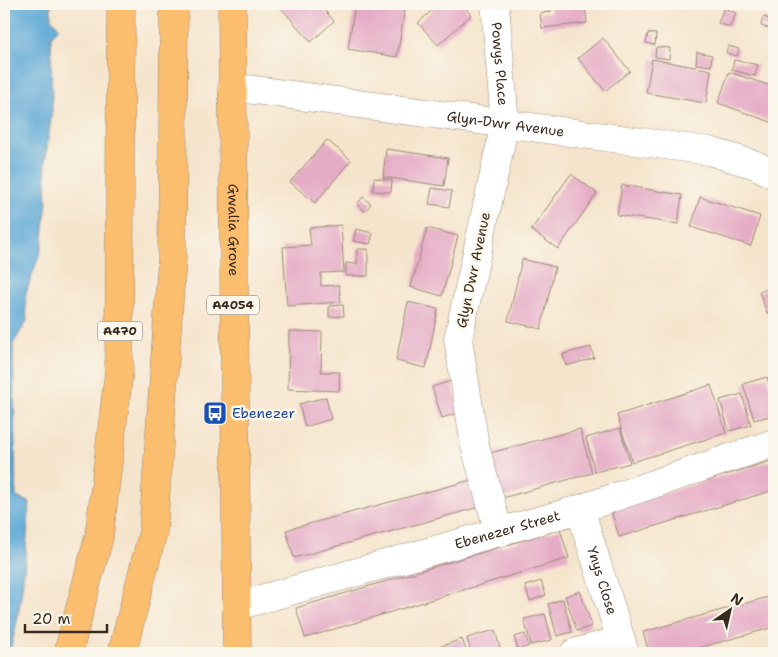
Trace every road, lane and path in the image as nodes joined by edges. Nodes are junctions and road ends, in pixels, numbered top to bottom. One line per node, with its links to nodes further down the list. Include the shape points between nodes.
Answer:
1 (121, 4): 13 (main road, A470, via 120,371 99,537)
2 (174, 4): 14 (main road, via 172,258 153,532)
3 (232, 4): 5 (main road, Gwalia Grove / A4054)
4 (495, 4): 6 (street, Powys Place)
5 (232, 87): 6 (street, Glyn-Dwr Avenue); 11 (main road, Gwalia Grove / A4054)
6 (505, 124): 7 (street, Glyn-Dwr Avenue, via 709,151 756,165); 10 (street, Glyn Dwr Avenue, via 458,339 475,446)
7 (774, 175)
8 (774, 442): 9 (street, Ebenezer Street)
9 (580, 509): 10 (street, Ebenezer Street); 12 (street, Ynys Close)
10 (499, 533): 11 (street, Ebenezer Street)
11 (237, 606): 15 (main road, A4054)
12 (623, 646): 16 (street)
13 (68, 653)
14 (122, 653)
15 (237, 653)
16 (574, 653)

